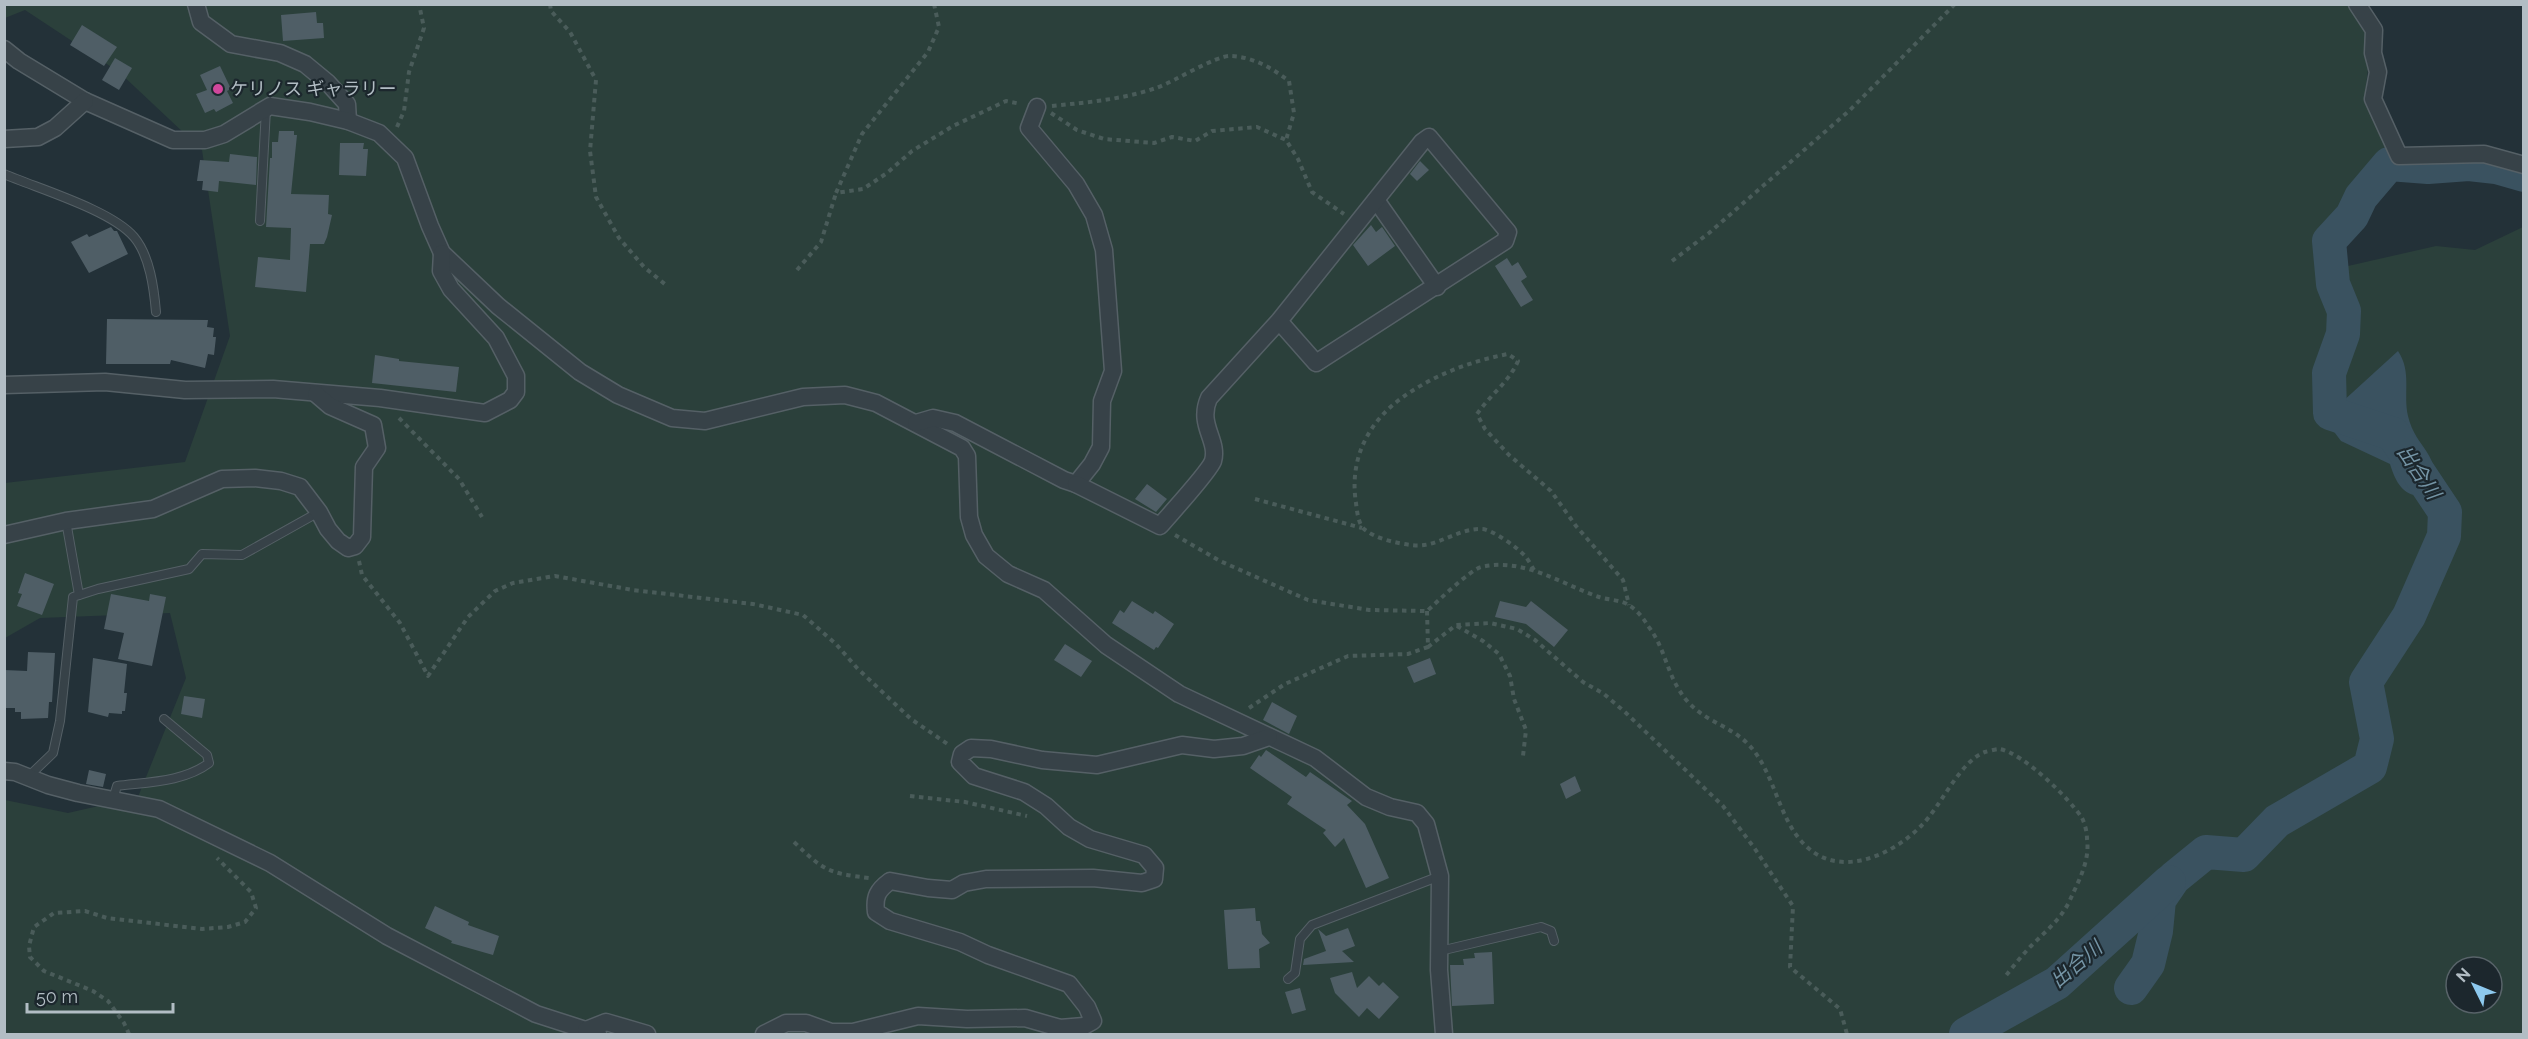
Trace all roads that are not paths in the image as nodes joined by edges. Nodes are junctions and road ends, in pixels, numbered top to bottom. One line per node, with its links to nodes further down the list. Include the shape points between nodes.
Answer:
1 (196, 4): 7 (street, via 201,22 231,44 280,53 305,64 347,104)
2 (2357, 4): 9 (street, via 2374,30 2373,53 2378,72 2373,99 2399,156 2484,154)
3 (4, 49): 4 (street)
4 (85, 101): 6 (street, via 173,140 205,140 224,134); 8 (street, via 55,128 38,137)
5 (1037, 107): 20 (street, via 1029,129 1076,184 1094,215 1104,250 1113,371 1102,401 1101,447)
6 (266, 109): 7 (street, via 270,106 300,110); 12 (lane)
7 (348, 121): 13 (street, via 379,134 405,158)
8 (4, 139)
9 (2523, 165)
10 (4, 174): 15 (lane, via 108,218 135,238 151,273)
11 (1376, 200): 14 (street); 14 (street, via 1429,137 1509,232 1505,241); 16 (street)
12 (260, 221)
13 (442, 253): 18 (street, via 441,271 451,289 508,356 516,376 516,392 510,400 484,412); 19 (street, via 498,306 580,372 618,395 672,418 705,422 803,397 845,395 876,403)
14 (1437, 287): 16 (street, via 1316,363)
15 (156, 312)
16 (1279, 321): 20 (street, via 1209,398 1205,421 1213,461 1160,526)
17 (4, 385): 18 (street, via 105,382 185,390 273,389)
18 (316, 394): 21 (street, via 330,406 373,425 377,448 364,467 362,537 355,546 348,548 338,541)
19 (916, 423): 20 (street, via 933,418 955,423); 26 (street, via 962,448 967,456 969,517 986,556 1008,574 1044,590 1106,645 1146,674)
20 (1076, 484)
21 (319, 512): 22 (street, via 300,487 281,481 222,479 153,509); 24 (lane, via 242,555 202,554 189,569)
22 (66, 521): 23 (street); 24 (lane)
23 (4, 536)
24 (79, 596): 28 (lane, via 73,597 53,753)
25 (164, 719): 29 (lane, via 207,755 208,763 179,776 117,786)
26 (1269, 737): 30 (street, via 1315,758 1366,797 1417,813 1426,824); 36 (street, via 1243,746 1214,749 1182,745 1097,765 1042,760 991,749 970,748 962,754 960,762 974,776 1024,792 1090,839 1144,855 1155,868 1154,879 1142,883 1093,878 986,879 952,890 890,881 880,888 875,899 876,912 890,921 960,942 1069,984 1093,1021 1084,1026 1060,1028 1025,1018 918,1016 853,1032 786,1023)
27 (4, 771): 28 (street)
28 (28, 777): 29 (street)
29 (113, 799): 34 (street, via 159,809 270,863 387,936 536,1014)
30 (1440, 876): 32 (street); 33 (lane, via 1312,925 1300,939 1295,973)
31 (1554, 941): 32 (lane, via 1551,931 1541,927)
32 (1440, 951): 37 (street)
33 (1288, 979)
34 (592, 1032): 35 (street, via 606,1022)
35 (647, 1035)
36 (764, 1035)
37 (1444, 1035)

